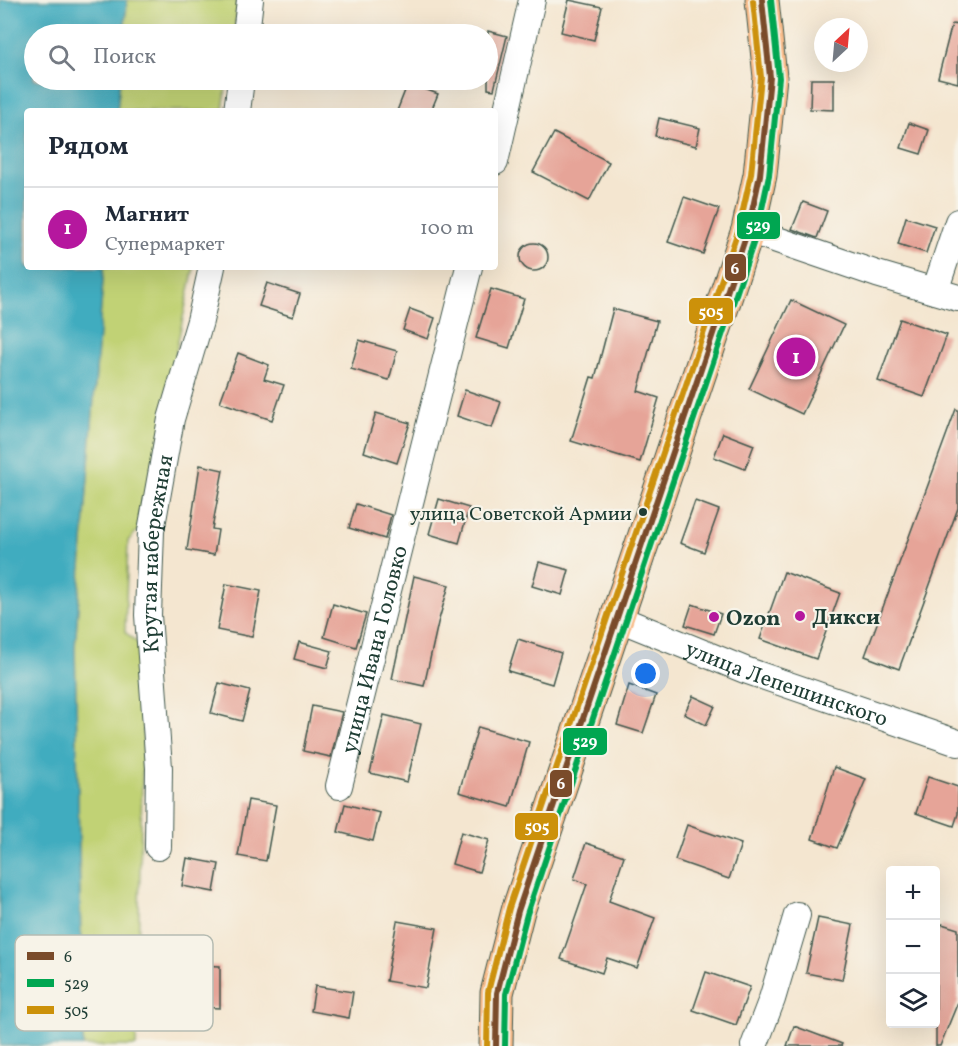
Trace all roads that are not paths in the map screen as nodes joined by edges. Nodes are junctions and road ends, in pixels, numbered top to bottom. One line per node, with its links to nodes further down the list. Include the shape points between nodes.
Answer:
1 (250, 0): 4 (street)
2 (532, 0): 7 (street)
3 (762, 0): 9 (main road, via 770,77 760,175)
4 (247, 24)
5 (240, 90): 6 (street)
6 (237, 108)
7 (498, 149)
8 (958, 222): 12 (street)
9 (748, 230): 12 (street); 13 (main road)
10 (211, 270): 16 (street, Крутая набережная, via 171,419 151,531 148,615 159,768)
11 (468, 270): 15 (street, улица Ивана Головко)
12 (947, 295)
13 (617, 618): 14 (street, улица Лепешинского, via 745,670); 18 (main road, via 518,911 497,993)
14 (958, 743)
15 (339, 786)
16 (158, 848)
17 (797, 915): 19 (street)
18 (496, 1046)
19 (754, 1046)

